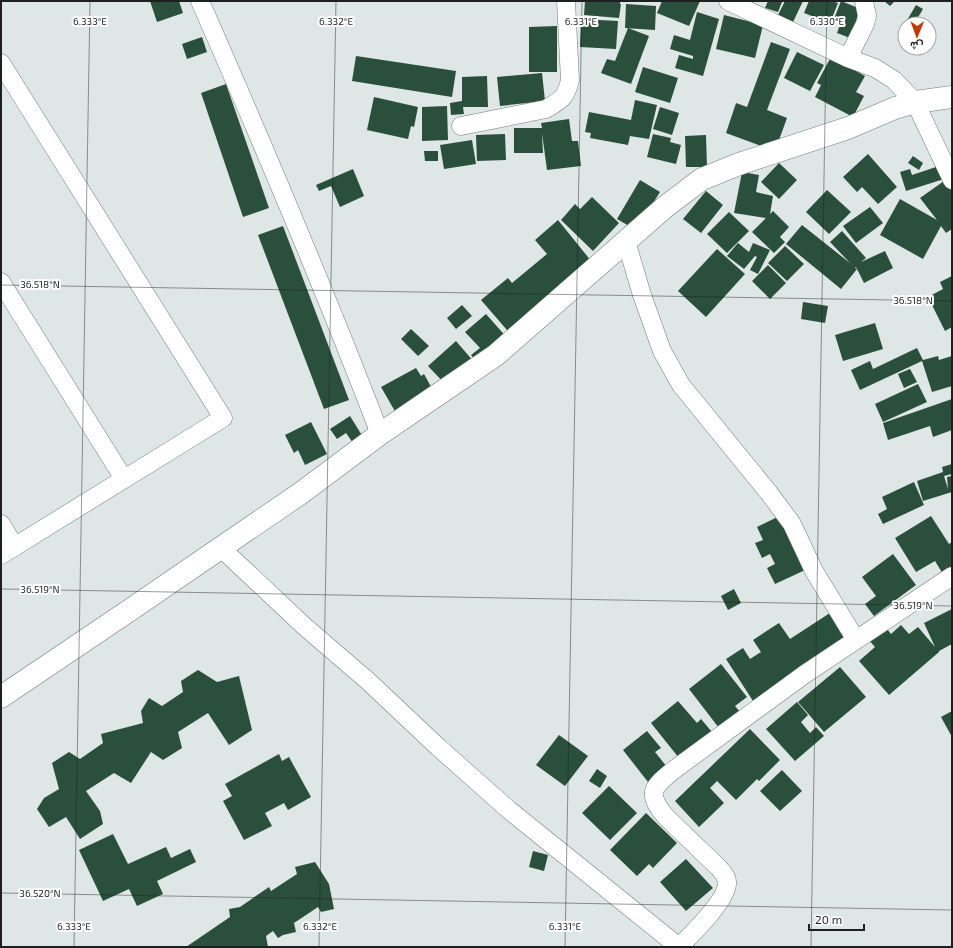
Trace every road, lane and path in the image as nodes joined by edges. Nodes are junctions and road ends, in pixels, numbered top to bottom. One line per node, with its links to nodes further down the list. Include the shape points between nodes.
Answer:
1 (200, 1): 13 (street, via 260,137)
2 (566, 1): 9 (street, via 570,80 568,92 559,102 546,109)
3 (728, 1): 5 (street)
4 (864, 1): 5 (street, via 867,16 865,24)
5 (848, 58): 8 (street, via 875,68 894,80)
6 (1, 63): 14 (street, via 223,418)
7 (952, 97): 8 (street)
8 (914, 102): 10 (street); 11 (street, via 702,179)
9 (461, 126)
10 (952, 180)
11 (626, 241): 13 (street, via 496,355); 19 (street, via 662,351 681,385 792,524 814,571)
12 (1, 282): 14 (street)
13 (380, 434): 16 (street)
14 (124, 479): 17 (street)
15 (1, 524): 17 (street)
16 (220, 547): 20 (street); 21 (street, via 509,810)
17 (8, 551)
18 (952, 576): 19 (street)
19 (856, 640): 21 (street, via 675,769 654,788 653,796 658,808 719,868 727,883 720,902)
20 (1, 697)
21 (679, 947)

